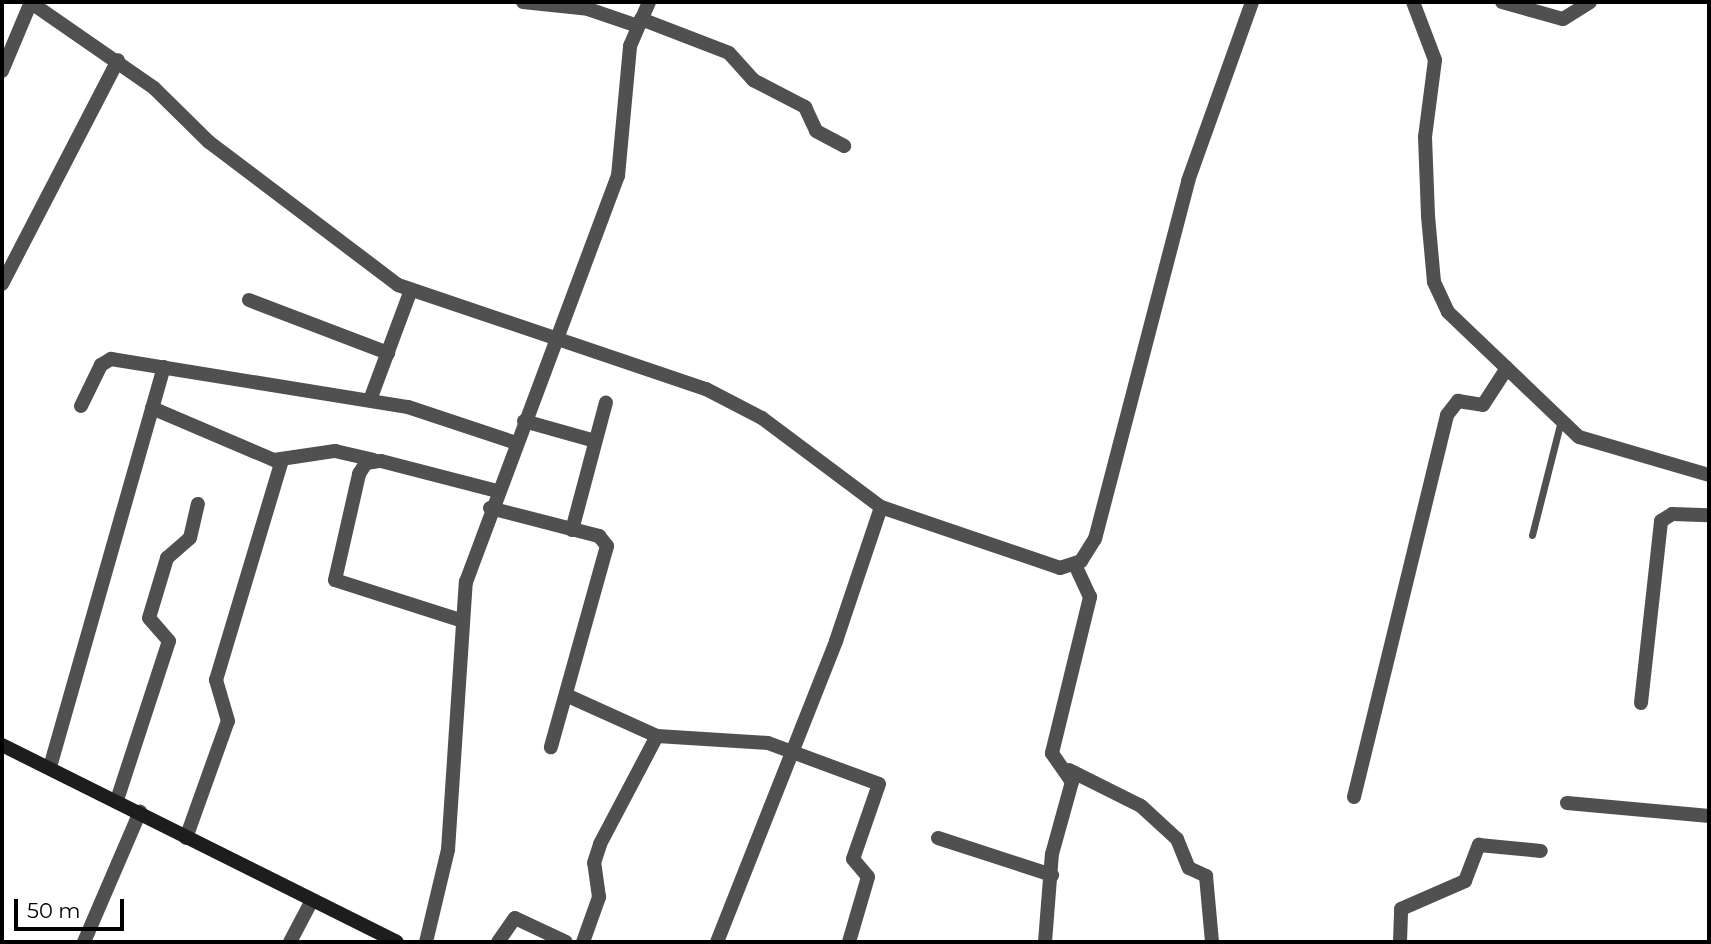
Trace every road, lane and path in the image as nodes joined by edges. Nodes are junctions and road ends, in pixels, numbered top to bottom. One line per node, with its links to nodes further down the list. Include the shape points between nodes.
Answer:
1 (31, 2): 10 (street); 11 (street)
2 (523, 2): 8 (street)
3 (649, 2): 9 (street)
4 (1252, 2): 38 (street, via 1188,181 1095,539)
5 (1413, 2): 19 (street, via 1434,60 1425,137 1434,282 1460,329)
6 (1502, 2): 7 (street, via 1563,19)
7 (1590, 2)
8 (541, 3): 9 (street)
9 (640, 22): 12 (street, via 729,53 753,80 805,107 816,131); 16 (street, via 630,46 618,176)
10 (118, 60): 13 (street); 14 (street, via 208,142 386,278)
11 (2, 71)
12 (844, 146)
13 (2, 284)
14 (411, 289): 16 (street); 17 (street)
15 (249, 300): 17 (street)
16 (554, 342): 25 (street); 33 (street, via 727,399)
17 (388, 353): 20 (street)
18 (164, 368): 20 (street); 22 (street, via 105,360); 23 (street)
19 (1507, 368): 24 (street); 48 (street, via 1483,405 1454,402 1447,415)
20 (370, 400): 27 (street)
21 (606, 402): 26 (street)
22 (81, 406)
23 (152, 408): 28 (street); 46 (street)
24 (1562, 418): 30 (street, via 1591,444); 37 (lane)
25 (524, 421): 26 (street); 27 (street)
26 (595, 441): 36 (street)
27 (516, 443): 31 (street)
28 (282, 460): 29 (street, via 335,451); 53 (street, via 216,680 228,721)
29 (373, 460): 31 (street); 39 (street, via 359,474 335,580)
30 (1709, 475)
31 (496, 491): 34 (street)
32 (198, 504): 49 (street, via 190,538 167,558 149,618 169,641)
33 (881, 507): 38 (street, via 1037,562); 45 (street, via 836,641)
34 (490, 508): 36 (street); 39 (street)
35 (1709, 515): 41 (street, via 1672,513 1661,521)
36 (572, 530): 40 (street, via 599,537 608,552)
37 (1532, 534)
38 (1075, 565): 47 (street, via 1087,582 1089,603 1052,753)
39 (460, 620): 62 (street, via 455,787 448,850)
40 (566, 695): 42 (street); 44 (street)
41 (1641, 703)
42 (657, 736): 45 (street, via 739,738); 65 (street, via 600,844 594,863 599,897)
43 (2, 745): 46 (street)
44 (551, 747)
45 (790, 748): 66 (street); 67 (street, via 880,788 854,855 854,865 868,877)
46 (50, 767): 49 (street)
47 (1069, 771): 56 (street); 69 (street, via 1141,806 1177,839 1189,868 1206,876)
48 (1354, 797)
49 (117, 800): 51 (street)
50 (1567, 803): 52 (street)
51 (140, 813): 53 (street); 59 (street)
52 (1709, 816)
53 (186, 838): 57 (street)
54 (938, 838): 56 (street)
55 (1541, 851): 70 (street, via 1479,845 1465,881 1401,909)
56 (1052, 876): 68 (street)
57 (311, 902): 58 (street); 60 (street)
58 (373, 937): 61 (street)
59 (84, 942)
60 (290, 942)
61 (397, 942)
62 (426, 942)
63 (498, 942): 64 (street, via 515,918)
64 (566, 942)
65 (583, 942)
66 (717, 942)
67 (849, 942)
68 (1045, 942)
69 (1212, 942)
70 (1400, 942)

